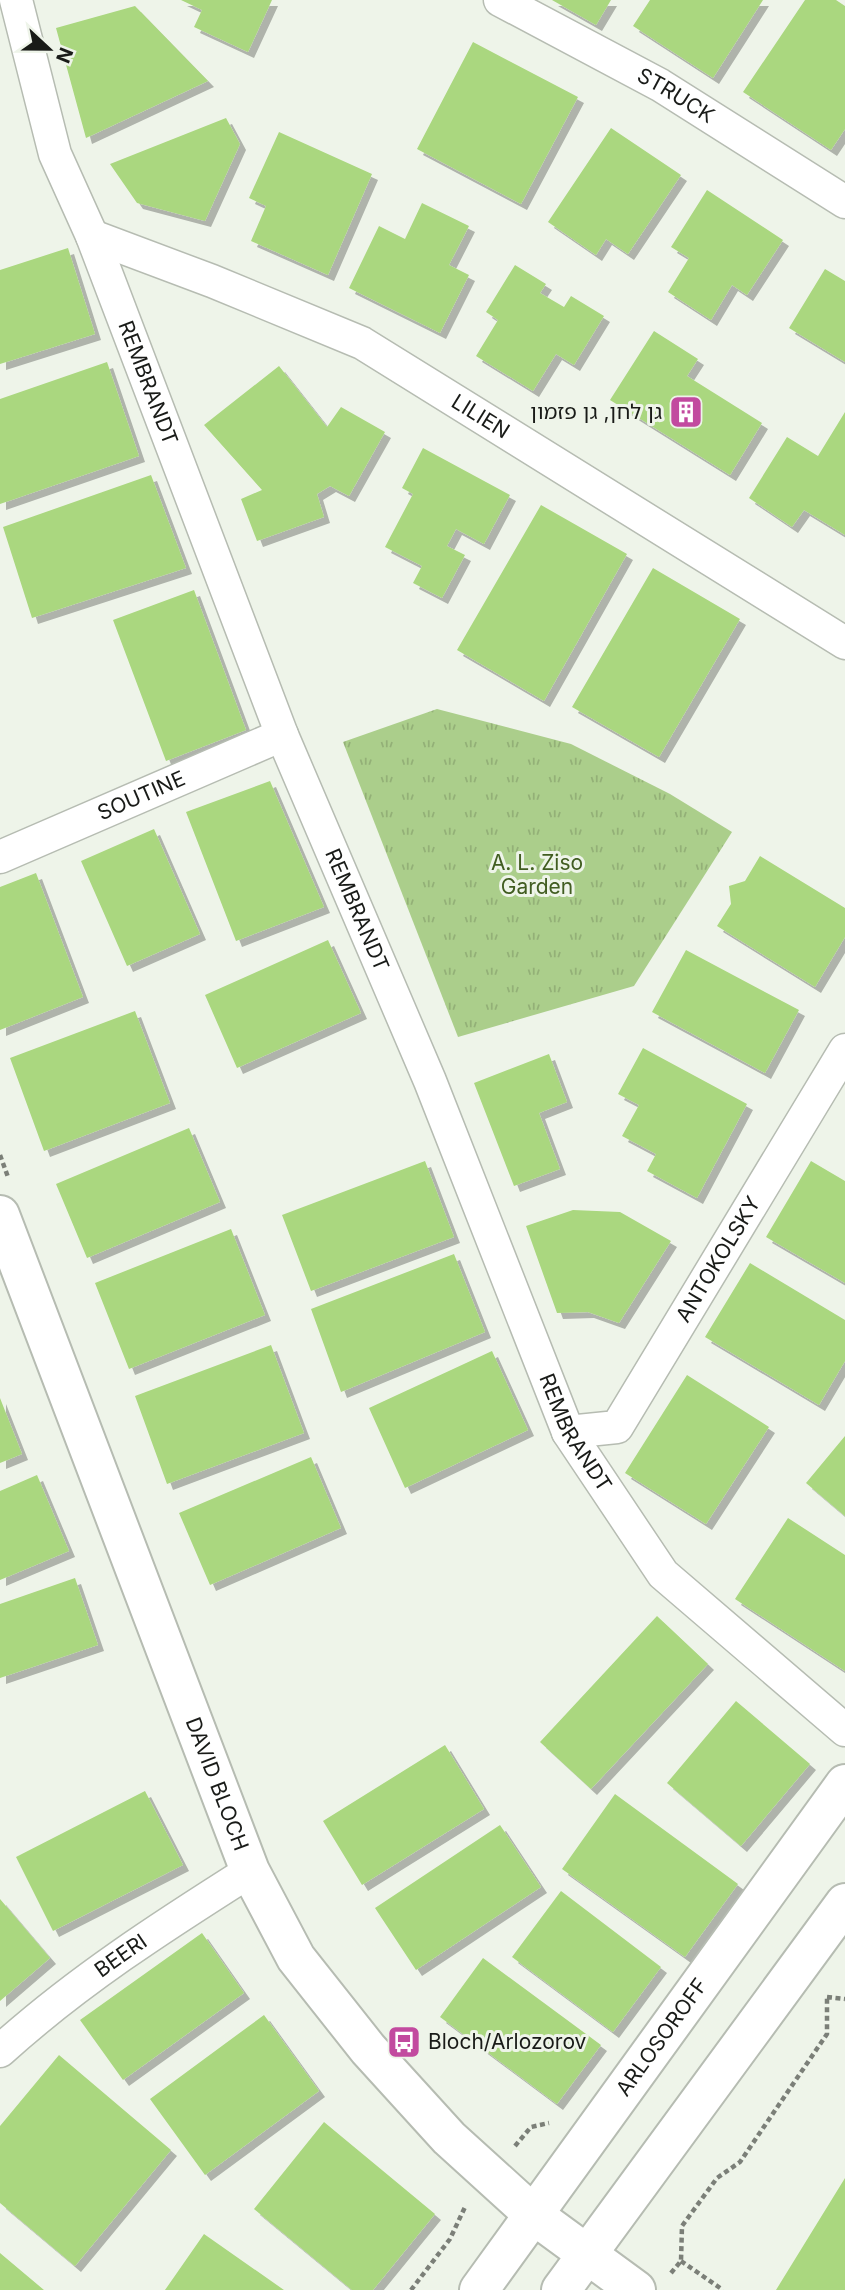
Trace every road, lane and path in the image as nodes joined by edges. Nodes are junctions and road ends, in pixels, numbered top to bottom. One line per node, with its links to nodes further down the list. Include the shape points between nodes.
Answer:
1 (16, 0): 4 (street, REMBRANDT, via 55,154)
2 (500, 0): 3 (street, STRUCK, via 660,85)
3 (845, 202)
4 (92, 236): 5 (street, LILIEN, via 362,343); 6 (street, REMBRANDT)
5 (845, 643)
6 (282, 735): 7 (street, SOUTINE); 10 (street, REMBRANDT, via 430,1081)
7 (0, 857)
8 (845, 1050): 10 (street, ANTOKOLSKY, via 617,1427)
9 (0, 1215): 13 (street, DAVID BLOCH)
10 (568, 1432): 11 (street, REMBRANDT, via 663,1574)
11 (845, 1730)
12 (845, 1784): 16 (street, ARLOSOROFF)
13 (250, 1871): 15 (street, BEERI, via 162,1926); 16 (street, DAVID BLOCH, via 296,1958 368,2049 449,2138)
14 (836, 1915): 17 (street); 18 (path, via 827,2034 740,2162 717,2178 682,2226)
15 (0, 2051)
16 (535, 2216): 17 (street, DAVID BLOCH); 20 (street, ARLOSOROFF)
17 (587, 2255): 19 (street, DAVID BLOCH); 21 (street)
18 (681, 2261): 19 (path); 22 (path)
19 (651, 2285)
20 (479, 2290)
21 (561, 2290)
22 (723, 2290)

